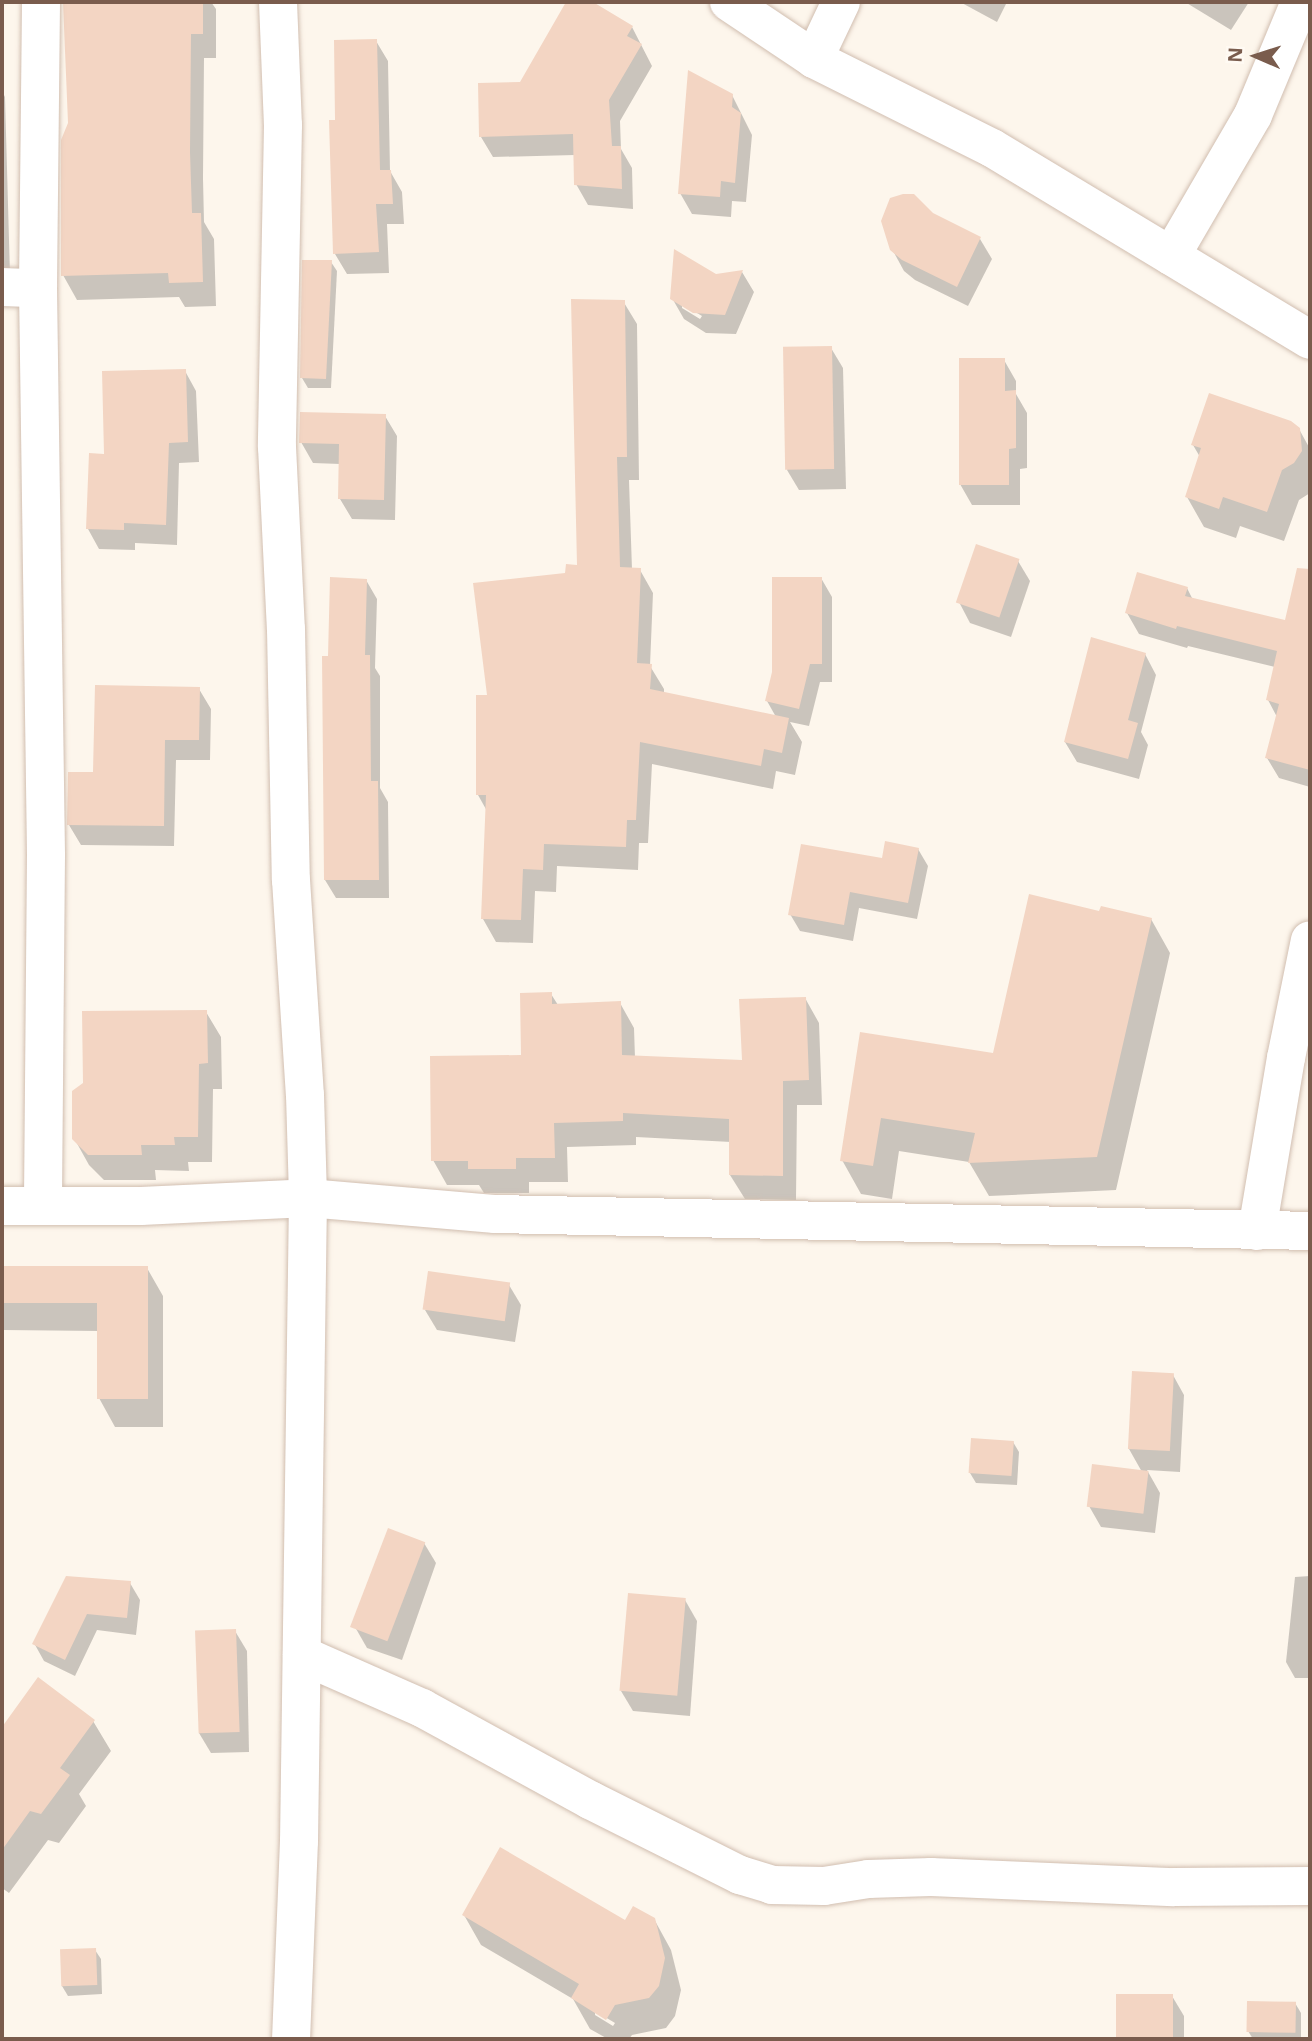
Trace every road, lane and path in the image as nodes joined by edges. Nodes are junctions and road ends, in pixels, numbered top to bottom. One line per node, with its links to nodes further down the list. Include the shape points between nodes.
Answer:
1 (41, 2): 8 (street)
2 (278, 2): 11 (street, via 284,125 277,447 291,880)
3 (729, 2): 6 (street)
4 (841, 2): 6 (street)
5 (1300, 2): 7 (street, via 1253,115)
6 (814, 59): 7 (street, via 992,148)
7 (1171, 256): 9 (street)
8 (20, 288): 13 (street, via 46,855)
9 (1310, 340)
10 (1310, 940): 14 (street)
11 (308, 1198): 13 (street); 14 (street, via 495,1214); 16 (street)
12 (2, 1206): 13 (street)
13 (43, 1206)
14 (1256, 1231): 15 (street)
15 (1310, 1231)
16 (302, 1655): 17 (street, via 422,1708 602,1806 740,1875 772,1885 824,1886 931,1877 1174,1887); 18 (street)
17 (1310, 1886)
18 (291, 2039)

